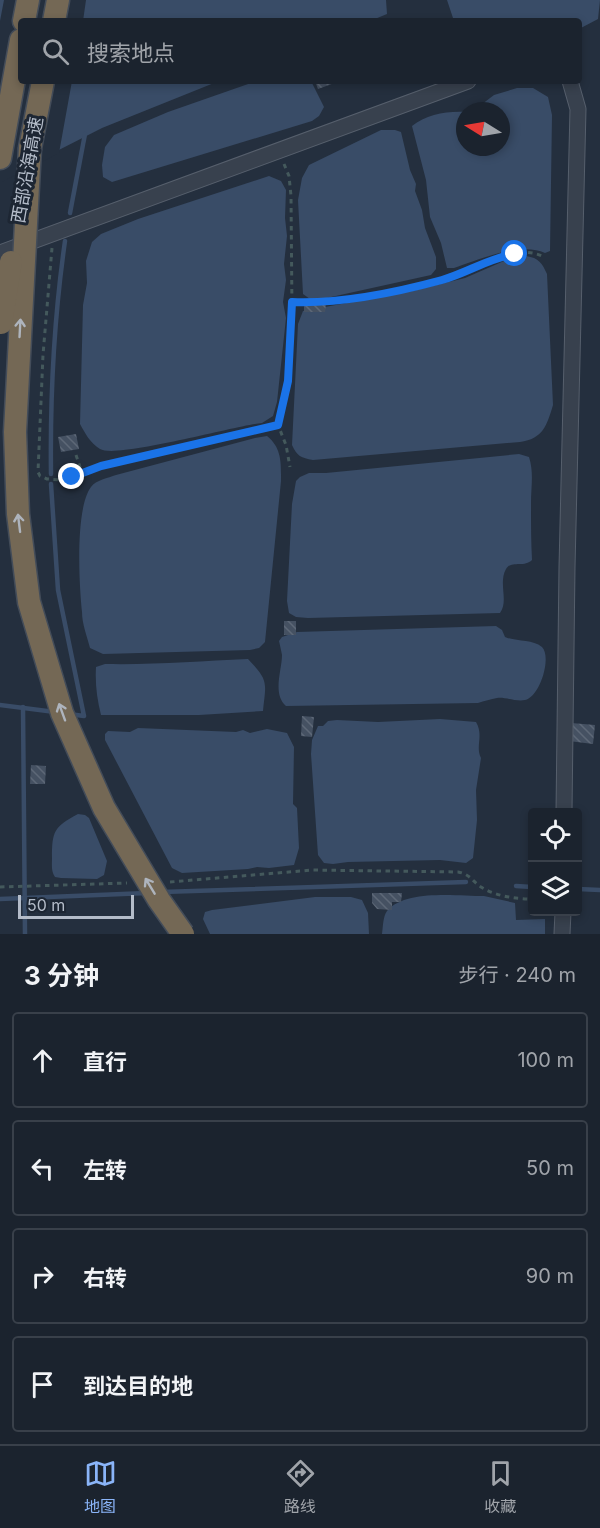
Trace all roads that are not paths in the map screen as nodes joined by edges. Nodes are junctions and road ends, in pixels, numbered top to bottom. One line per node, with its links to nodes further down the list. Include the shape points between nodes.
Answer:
1 (28, 0): 3 (highway)
2 (58, 0): 4 (highway)
3 (25, 18)
4 (55, 18)
5 (18, 57): 10 (highway, 西部沿海高速)
6 (42, 84): 9 (highway, 西部沿海高速)
7 (460, 84): 11 (street)
8 (571, 84): 13 (street, via 578,109)
9 (30, 148): 12 (highway, 西部沿海高速, bridge); 15 (highway, one-way to 9, bridge, via 104,808 62,713 29,602 18,514 15,432)
10 (0, 158)
11 (0, 253)
12 (0, 330)
13 (564, 808)
14 (563, 916): 16 (street)
15 (183, 934)
16 (562, 934)

